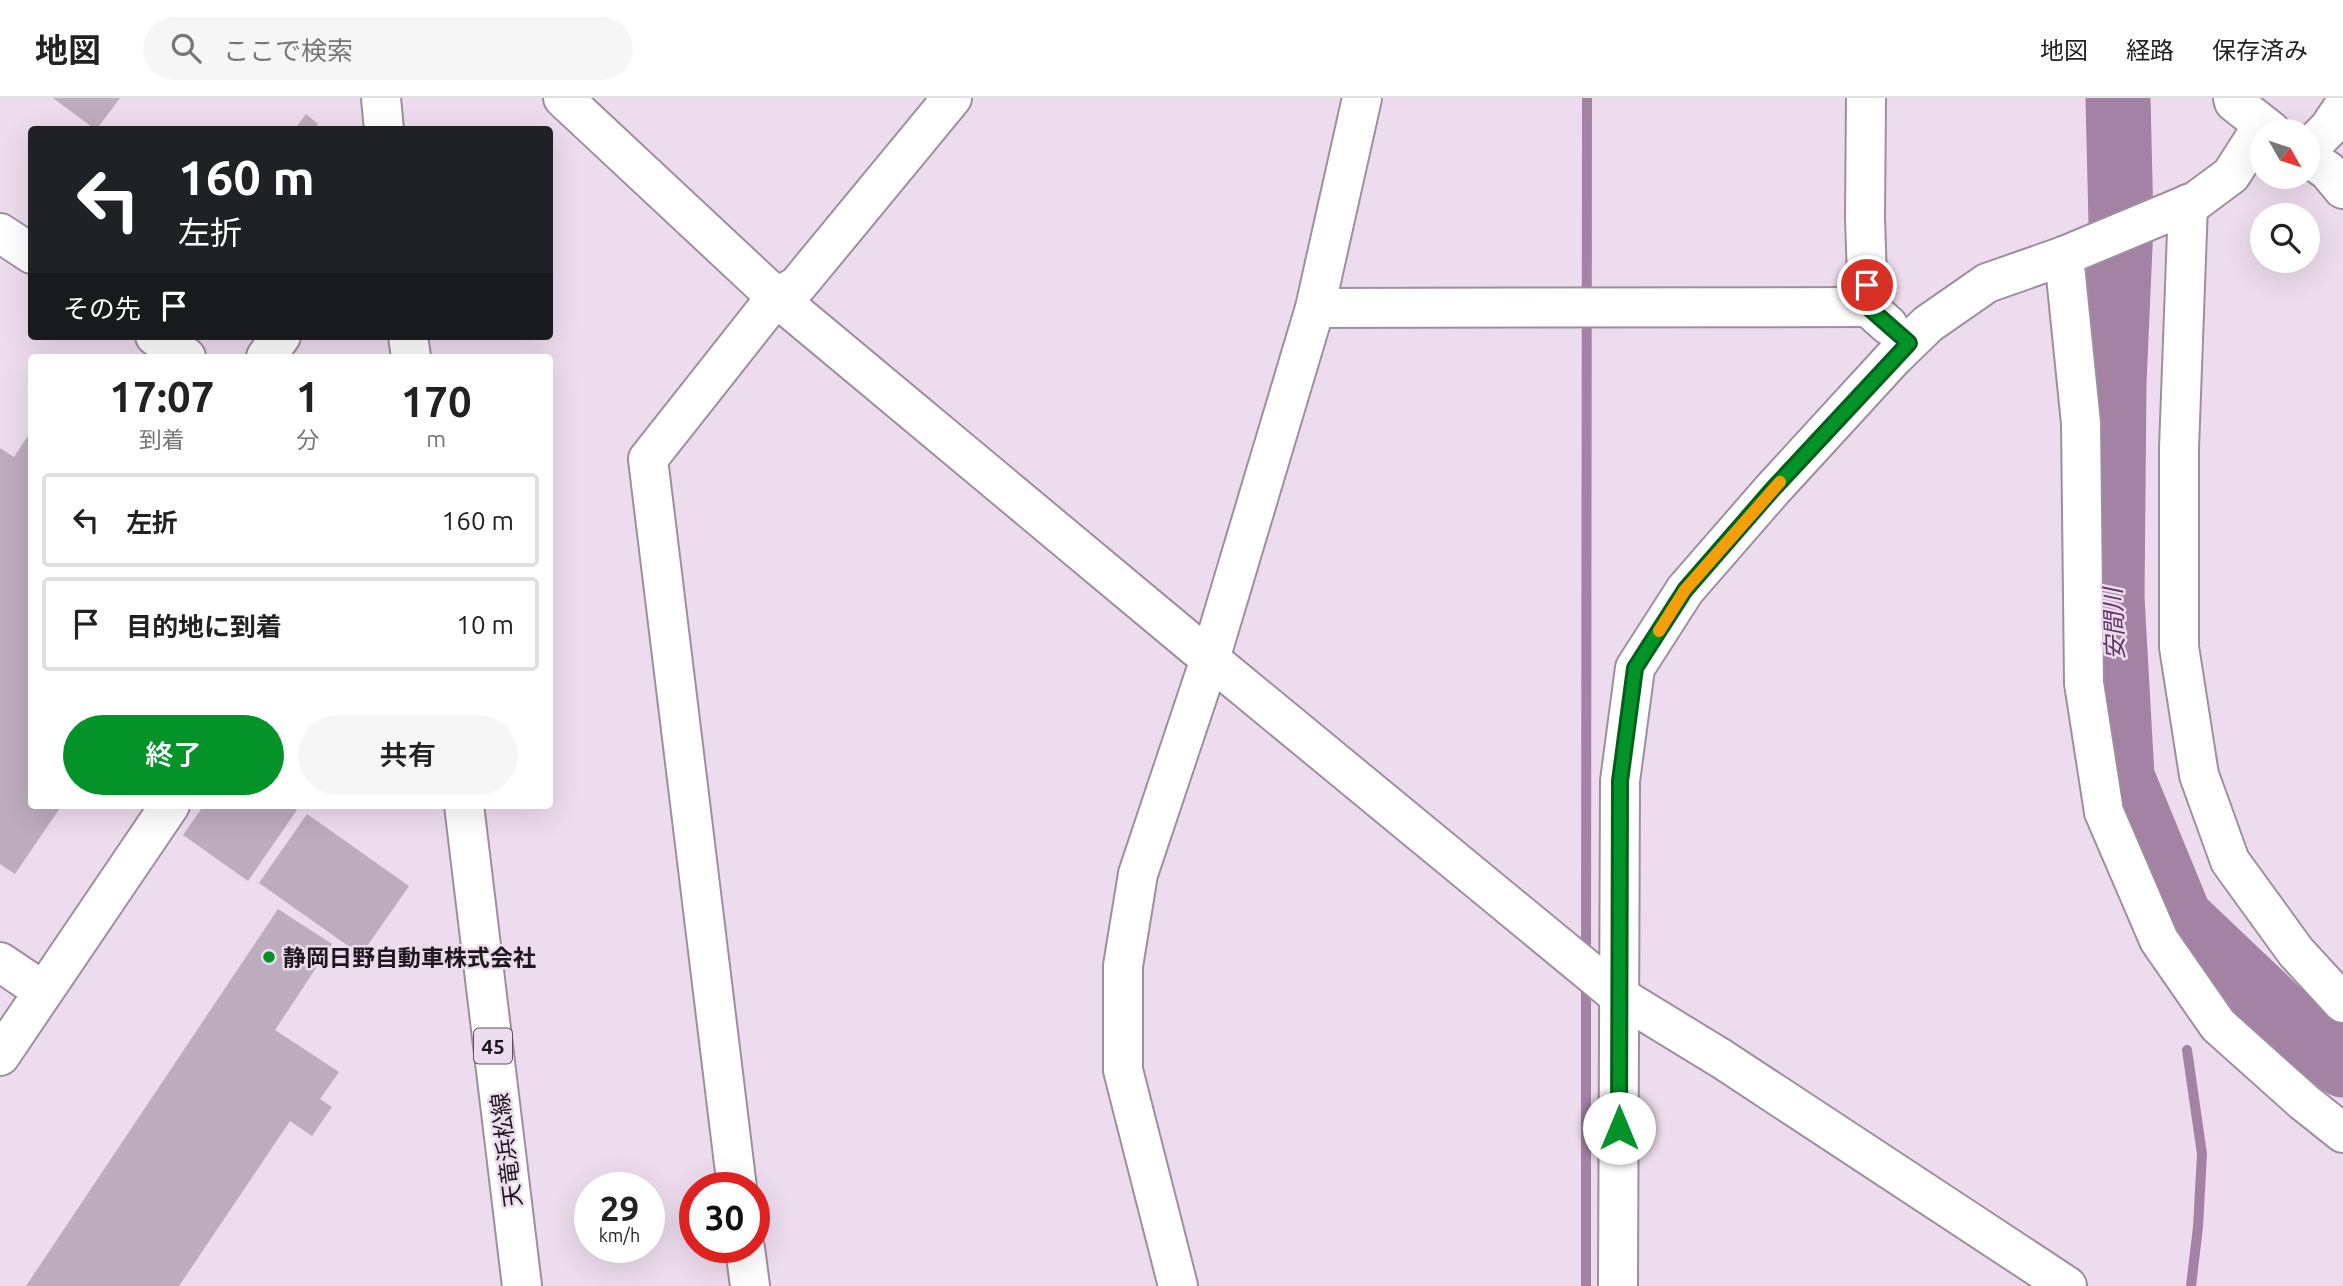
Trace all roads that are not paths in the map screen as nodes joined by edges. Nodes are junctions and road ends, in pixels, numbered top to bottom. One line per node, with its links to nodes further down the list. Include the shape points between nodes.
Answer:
1 (381, 98): 9 (street)
2 (564, 98): 18 (street)
3 (952, 98): 18 (street, via 797,286)
4 (1362, 98): 20 (street)
5 (1866, 98): 19 (street)
6 (2233, 98): 8 (street)
7 (2343, 107): 10 (street)
8 (2256, 119)
9 (384, 126)
10 (2320, 137)
11 (2250, 150): 14 (street, via 2231,175)
12 (2320, 165): 13 (street)
13 (2343, 189)
14 (2187, 205): 17 (street); 30 (street, via 2179,449 2179,648 2199,775 2230,861 2296,953)
15 (0, 233): 16 (street)
16 (28, 251)
17 (2065, 256): 22 (street, via 1987,284 1928,324); 32 (street, via 2081,423 2084,683 2104,812 2159,940 2218,1025)
18 (776, 297): 24 (street); 33 (street, via 648,459)
19 (1868, 307): 20 (street); 22 (street)
20 (1315, 308): 24 (street)
21 (161, 340): 23 (street)
22 (1909, 343): 29 (street, via 1685,590 1635,668 1620,781)
23 (182, 354)
24 (1210, 659): 29 (street); 37 (street, via 1138,874 1123,966 1124,1070)
25 (167, 809): 28 (street)
26 (464, 809): 35 (street, 天竜浜松線 / 45)
27 (0, 962): 28 (street)
28 (43, 991): 31 (street)
29 (1613, 991): 38 (street); 39 (street)
30 (2343, 1003)
31 (0, 1056)
32 (2343, 1133)
33 (735, 1172)
34 (747, 1263): 36 (street)
35 (522, 1286)
36 (750, 1286)
37 (1178, 1286)
38 (1618, 1286)
39 (2067, 1286)

